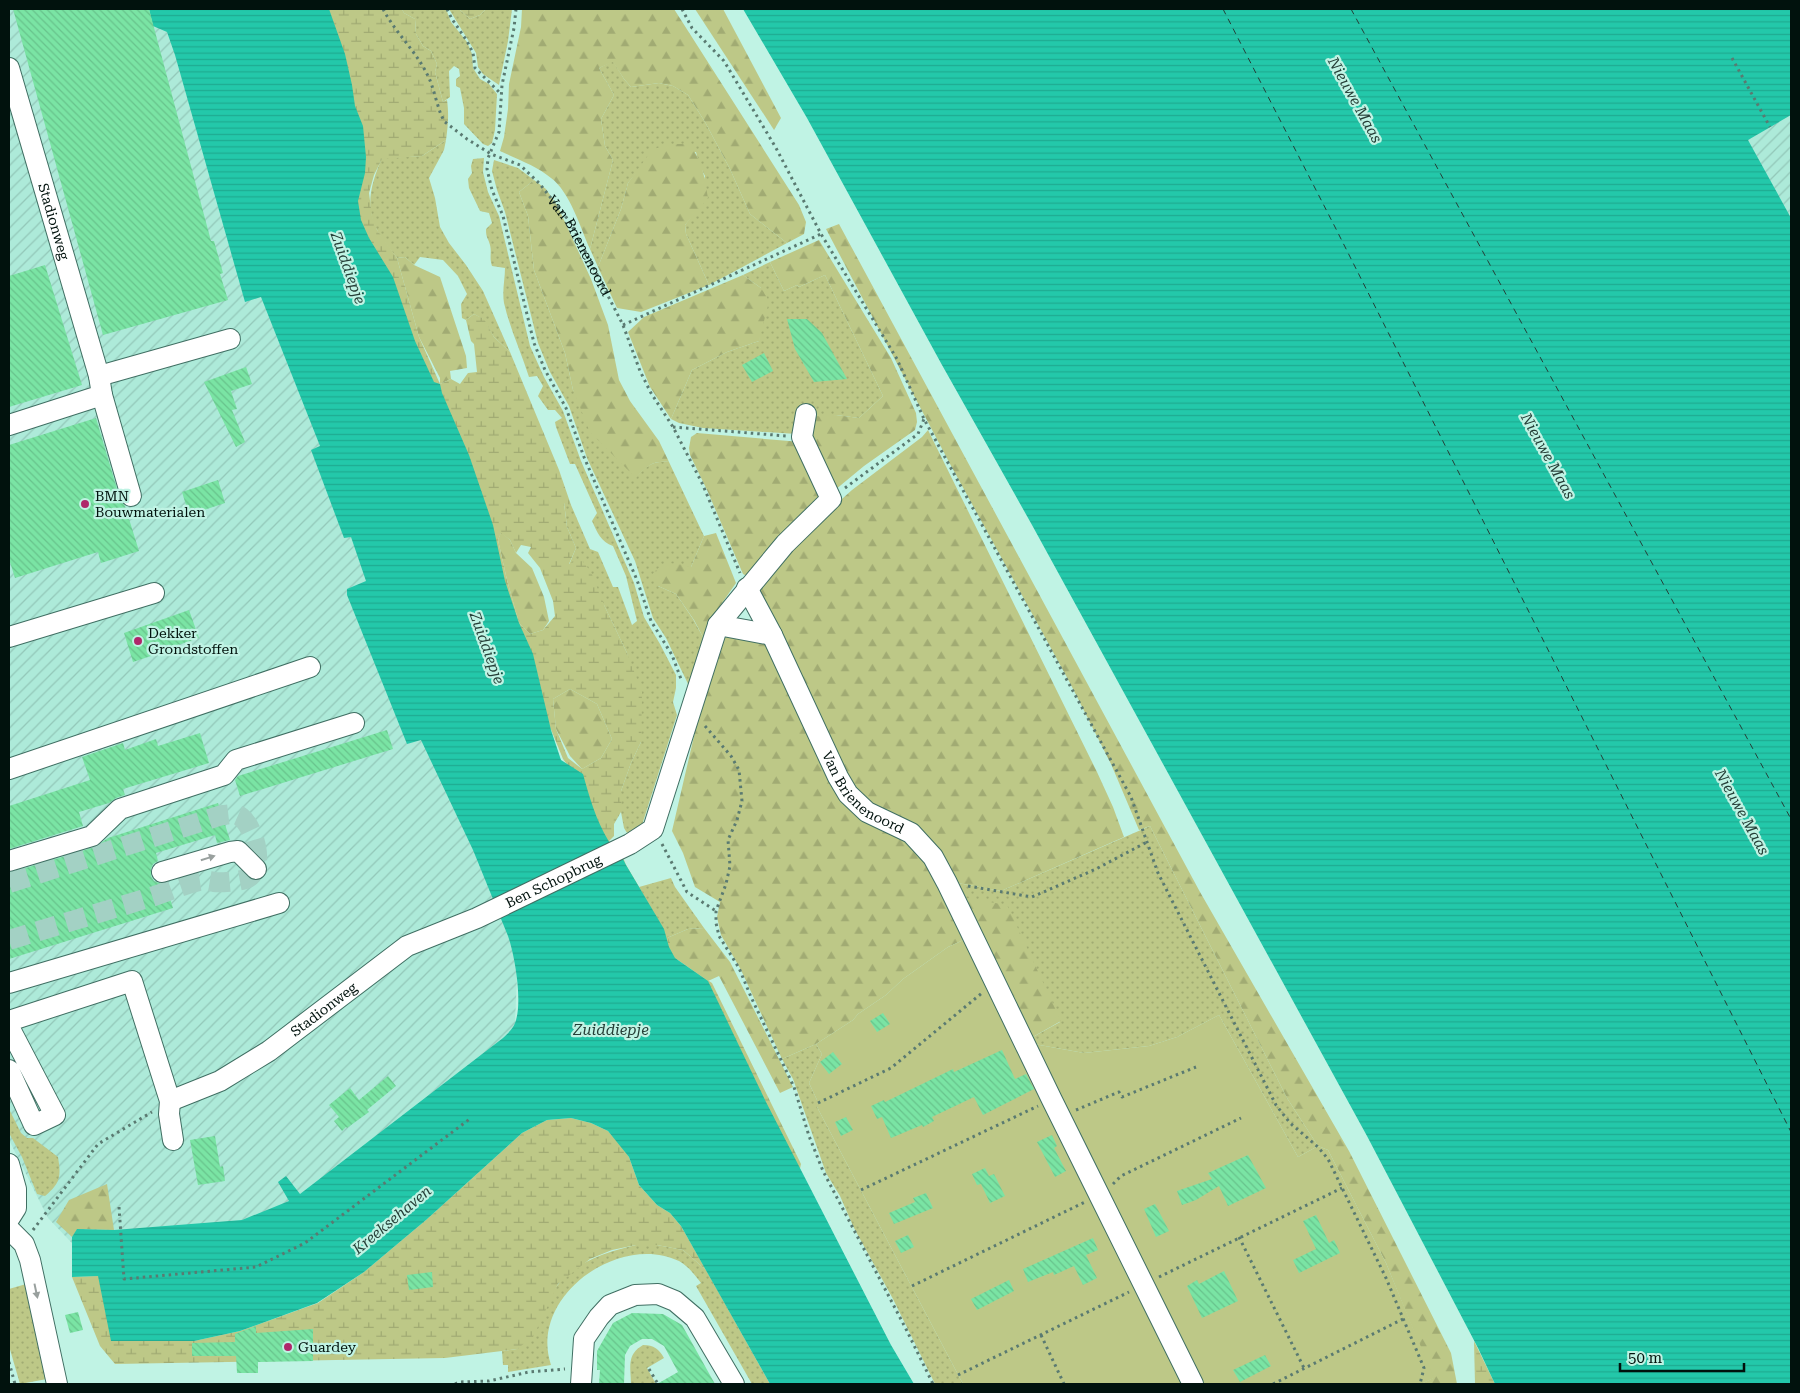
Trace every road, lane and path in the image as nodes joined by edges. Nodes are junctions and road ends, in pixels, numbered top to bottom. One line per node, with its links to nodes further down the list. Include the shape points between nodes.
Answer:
1 (383, 9): 9 (path, Van Brienenoord, via 426,72 442,118)
2 (447, 9): 7 (path, via 473,53 475,68)
3 (516, 9): 7 (path)
4 (682, 9): 10 (path, via 692,28 724,61 776,148)
5 (1732, 58): 8 (path)
6 (9, 68): 13 (street, Stadionweg)
7 (501, 94): 9 (path, via 499,132)
8 (1770, 127)
9 (491, 154): 11 (path, Van Brienenoord, via 520,165 539,182 565,215); 27 (path, via 488,169 492,190 503,216 534,343 566,408 651,621 681,675)
10 (821, 234): 11 (path); 15 (path, via 897,359)
11 (623, 325): 17 (path, Van Brienenoord, via 651,393)
12 (230, 339): 13 (street)
13 (100, 385): 16 (street); 19 (street, Stadionweg)
14 (806, 414): 18 (street)
15 (924, 419): 20 (path, via 918,434); 32 (path, via 1131,797)
16 (9, 424)
17 (673, 427): 18 (path); 21 (path, Van Brienenoord, via 702,484)
18 (802, 437): 20 (street)
19 (131, 496)
20 (831, 498): 21 (street)
21 (747, 588): 23 (street); 24 (street, Van Brienenoord)
22 (154, 593): 25 (street)
23 (718, 625): 24 (street); 28 (street)
24 (772, 636): 36 (street, Van Brienenoord, via 848,794 867,812 911,833 933,857)
25 (9, 637)
26 (310, 667): 30 (street)
27 (680, 684)
28 (689, 714): 31 (street); 38 (path, via 700,720 731,756 738,770 742,801 728,840 730,866)
29 (354, 723): 33 (street, via 236,760 224,774 120,809 92,836)
30 (9, 769)
31 (653, 828): 38 (path, via 687,892); 39 (street, Ben Schopbrug, via 630,844)
32 (1147, 842): 36 (path, via 1032,897); 64 (path, via 1158,873 1276,1105 1290,1124 1328,1159)
33 (9, 861)
34 (256, 869): 35 (street, one-way to 34, via 238,851)
35 (162, 872)
36 (948, 883): 41 (street, Van Brienenoord)
37 (278, 903): 40 (street)
38 (716, 911): 75 (path, via 719,936 739,968 794,1087 823,1171)
39 (477, 918): 49 (street, Stadionweg, via 407,946 269,1051 220,1081)
40 (110, 953): 42 (street); 43 (street)
41 (996, 982): 50 (path, via 891,1068); 51 (street, Van Brienenoord)
42 (9, 983)
43 (120, 985): 44 (street); 49 (street, via 132,981)
44 (9, 1021)
45 (9, 1027): 46 (street)
46 (13, 1053): 48 (street, via 55,1115 34,1125)
47 (1196, 1067): 51 (path, via 1122,1097 1119,1092)
48 (9, 1070)
49 (170, 1101): 54 (street); 61 (path, via 98,1144)
50 (818, 1103)
51 (1056, 1108): 56 (path); 57 (street, Van Brienenoord)
52 (471, 1118): 58 (path, via 305,1243 256,1267 124,1279)
53 (1241, 1118): 57 (path, via 1121,1176)
54 (173, 1140)
55 (9, 1164): 59 (street, via 16,1189 16,1208)
56 (861, 1190)
57 (1100, 1195): 63 (path); 77 (street, Van Brienenoord)
58 (119, 1207)
59 (9, 1219)
60 (9, 1229): 71 (street, one-way to 71, via 24,1244 30,1260)
61 (33, 1230)
62 (1239, 1237): 67 (path)
63 (912, 1286)
64 (1403, 1319): 67 (path); 79 (path, via 1424,1368)
65 (1041, 1335): 76 (path)
66 (9, 1362): 70 (path)
67 (1304, 1368): 78 (path)
68 (649, 1369): 73 (path)
69 (581, 1376): 72 (path, via 549,1369); 74 (street, via 584,1339 610,1305 635,1295 658,1294 675,1301 695,1318)
70 (15, 1384)
71 (57, 1384)
72 (455, 1384)
73 (658, 1384)
74 (734, 1384)
75 (933, 1384)
76 (1064, 1384)
77 (1193, 1384)
78 (1273, 1384)
79 (1420, 1384)

